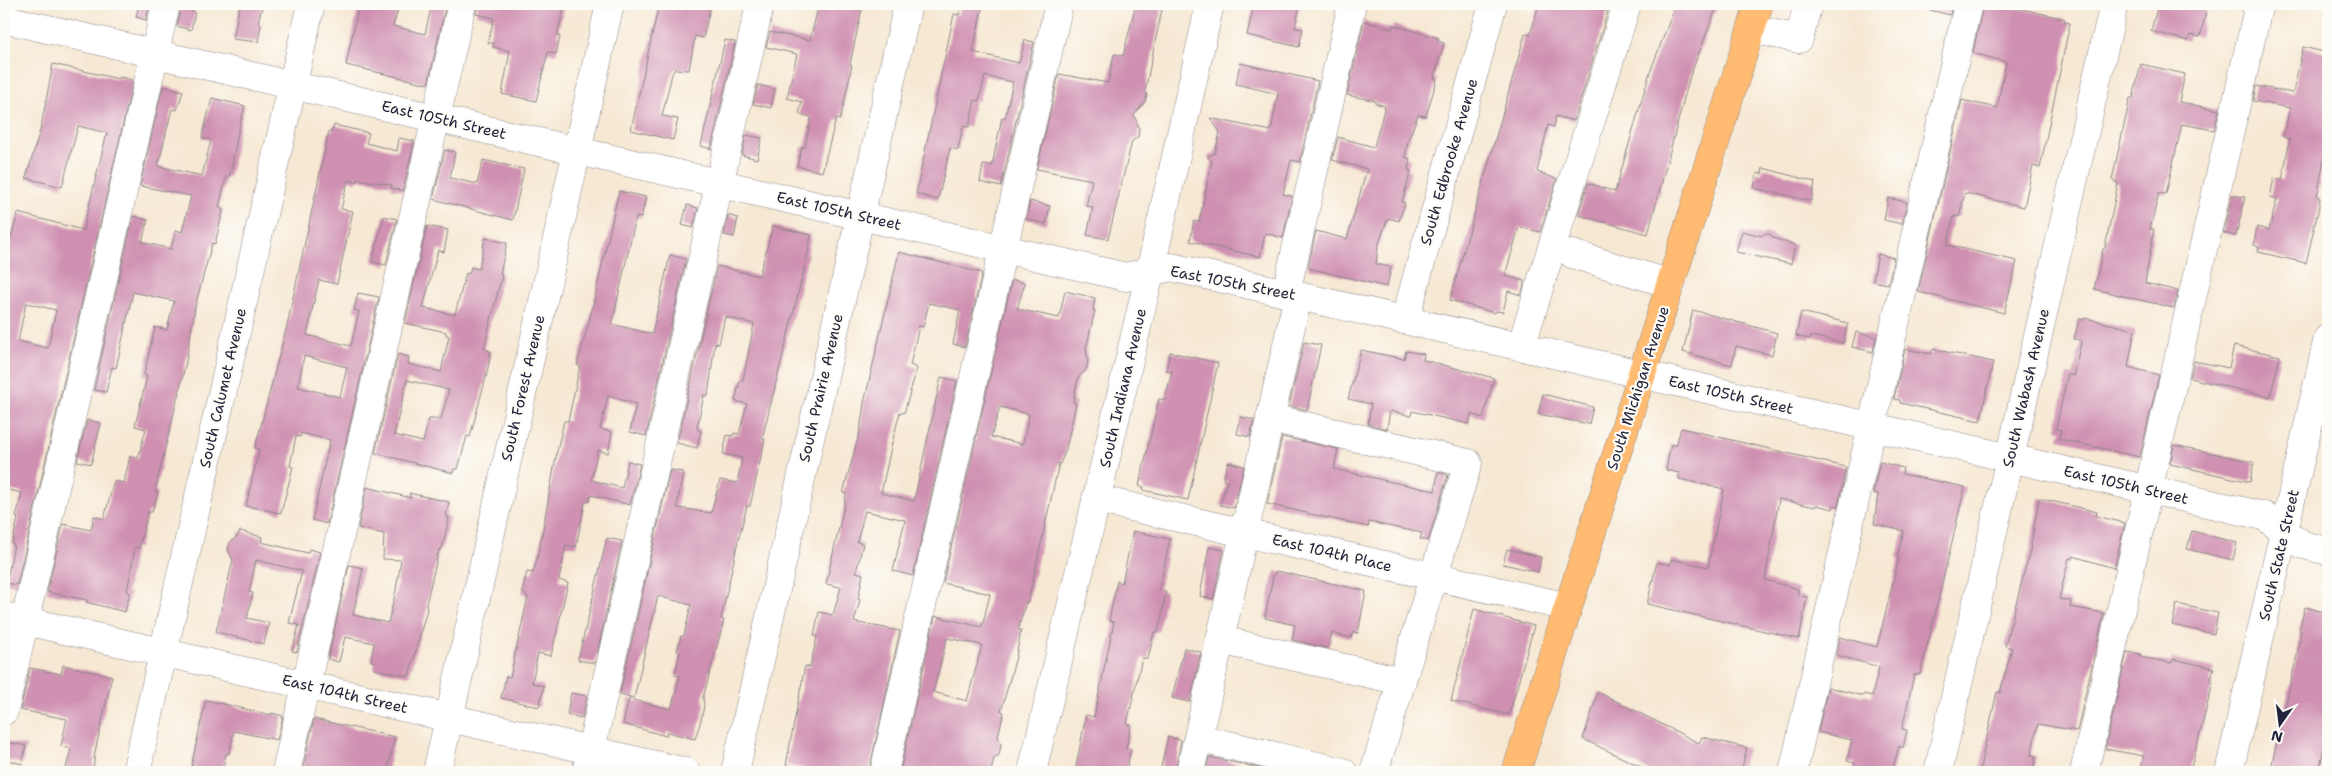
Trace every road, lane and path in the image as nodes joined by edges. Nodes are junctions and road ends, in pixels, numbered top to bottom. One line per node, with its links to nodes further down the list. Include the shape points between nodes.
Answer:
1 (166, 4): 19 (street)
2 (311, 4): 20 (street, South Calumet Avenue)
3 (462, 4): 21 (street)
4 (610, 4): 22 (street, South Forest Avenue)
5 (760, 4): 23 (street)
6 (908, 4): 24 (street, South Prairie Avenue)
7 (1059, 4): 25 (street)
8 (1210, 4): 27 (street, South Indiana Avenue)
9 (1352, 4): 29 (street)
10 (1493, 4): 30 (street, South Edbrooke Avenue)
11 (1627, 4): 32 (street)
12 (1759, 4): 18 (main road, South Michigan Avenue)
13 (1808, 4): 18 (street, via 1799,39)
14 (1968, 4): 35 (street)
15 (2114, 4): 36 (street, South Wabash Avenue)
16 (2259, 4): 37 (street)
17 (7, 21): 19 (street, East 105th Street)
18 (1751, 30): 28 (main road, South Michigan Avenue)
19 (155, 54): 20 (street, East 105th Street); 44 (street)
20 (292, 85): 21 (street, East 105th Street); 46 (street, South Calumet Avenue)
21 (437, 118): 22 (street, East 105th Street); 48 (street)
22 (576, 150): 23 (street, East 105th Street); 50 (street, South Forest Avenue)
23 (719, 184): 24 (street, East 105th Street); 52 (street)
24 (860, 216): 25 (street, East 105th Street); 57 (street, South Prairie Avenue)
25 (1004, 249): 27 (street, East 105th Street, via 1126,277); 58 (street)
26 (1572, 254): 28 (street)
27 (1150, 272): 29 (street, East 105th Street, via 1171,267); 38 (street, South Indiana Avenue)
28 (1671, 284): 33 (main road, South Michigan Avenue)
29 (1292, 294): 30 (street, East 105th Street); 34 (street)
30 (1405, 320): 32 (street, East 105th Street)
31 (2328, 338): 39 (street, South State Street)
32 (1521, 347): 33 (street, East 105th Street)
33 (1643, 375): 35 (street, East 105th Street); 43 (main road, South Michigan Avenue)
34 (1270, 418): 40 (street); 42 (street, via 1468,463)
35 (1870, 427): 36 (street, East 105th Street); 64 (street)
36 (2010, 459): 37 (street, East 105th Street); 65 (street, South Wabash Avenue)
37 (2148, 490): 39 (street, East 105th Street, via 2264,516); 66 (street)
38 (1096, 499): 40 (street, East 104th Place); 59 (street, South Indiana Avenue)
39 (2284, 531): 41 (street, East 105th Street, via 2303,545); 67 (street, South State Street)
40 (1244, 533): 42 (street, East 104th Place); 45 (street)
41 (2328, 551)
42 (1435, 576): 43 (street, East 104th Place); 47 (street)
43 (1568, 607): 63 (main road, South Michigan Avenue)
44 (14, 619): 46 (street, East 104th Street); 49 (street)
45 (1220, 640): 47 (street); 51 (street)
46 (163, 653): 48 (street, East 104th Street); 53 (street, South Calumet Avenue)
47 (1402, 682): 62 (street)
48 (306, 686): 50 (street, East 104th Street); 54 (street)
49 (4, 712)
50 (449, 718): 52 (street, East 104th Street); 55 (street, South Forest Avenue)
51 (1198, 738): 60 (street); 61 (street)
52 (589, 761): 56 (street, East 104th Street)
53 (136, 772)
54 (286, 772)
55 (437, 772)
56 (686, 772)
57 (735, 772)
58 (884, 772)
59 (1032, 772)
60 (1190, 772)
61 (1343, 772)
62 (1374, 772)
63 (1516, 772)
64 (1792, 772)
65 (1938, 772)
66 (2084, 772)
67 (2230, 772)

